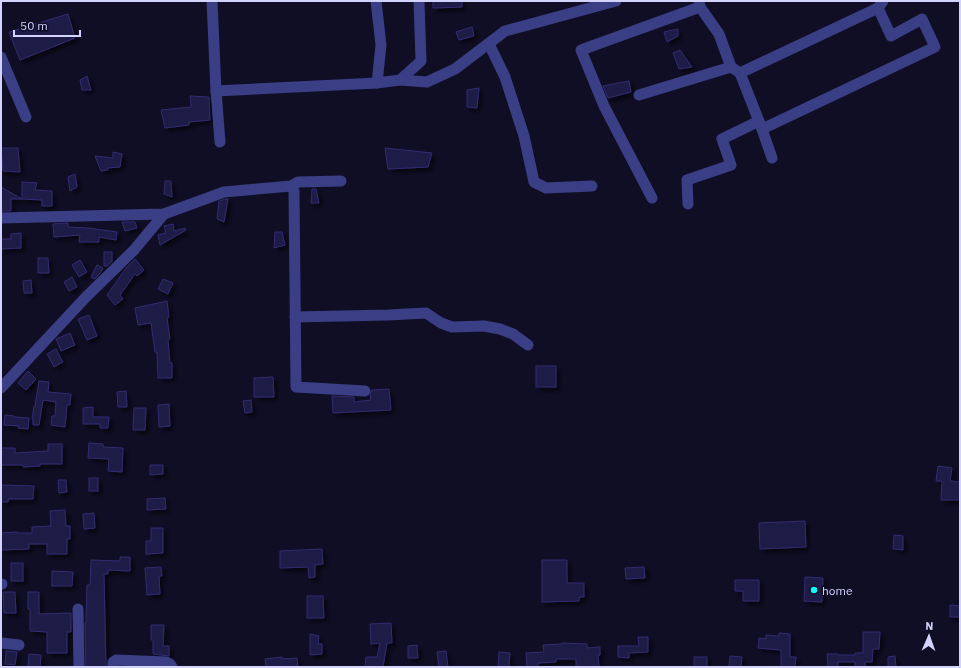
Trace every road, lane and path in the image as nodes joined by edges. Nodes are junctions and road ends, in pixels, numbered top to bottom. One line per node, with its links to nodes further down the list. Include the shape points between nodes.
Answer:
1 (212, 1): 12 (street)
2 (377, 1): 11 (street, via 381,45)
3 (419, 1): 10 (street, via 421,61)
4 (616, 1): 7 (street, via 505,31)
5 (700, 4): 9 (street, via 719,34); 21 (street, via 581,50 604,106)
6 (880, 5): 9 (street); 15 (street, via 891,36 922,19 935,47)
7 (489, 44): 10 (street, via 455,69 427,82); 20 (street, via 505,78 524,136 534,182 546,188)
8 (1, 57): 14 (street)
9 (735, 70): 13 (street); 15 (street)
10 (400, 80): 11 (street)
11 (377, 83): 12 (street)
12 (216, 91): 16 (street)
13 (639, 95)
14 (26, 117)
15 (760, 125): 17 (street); 22 (street, via 722,139 731,165 687,180)
16 (220, 142)
17 (772, 158)
18 (341, 181): 19 (street, via 298,182)
19 (291, 186): 23 (street, via 224,192); 25 (street, via 294,191)
20 (592, 186)
21 (652, 198)
22 (688, 204)
23 (164, 214): 24 (street); 27 (street, via 134,250)
24 (1, 218)
25 (295, 317): 26 (street, via 426,313 452,327 484,326 500,329 514,334); 28 (street, via 296,387)
26 (528, 345)
27 (1, 388)
28 (365, 391)
29 (78, 609): 32 (street)
30 (1, 643): 31 (street)
31 (19, 644)
32 (79, 667)
33 (112, 667): 34 (street, via 116,660 166,662)
34 (172, 667)

